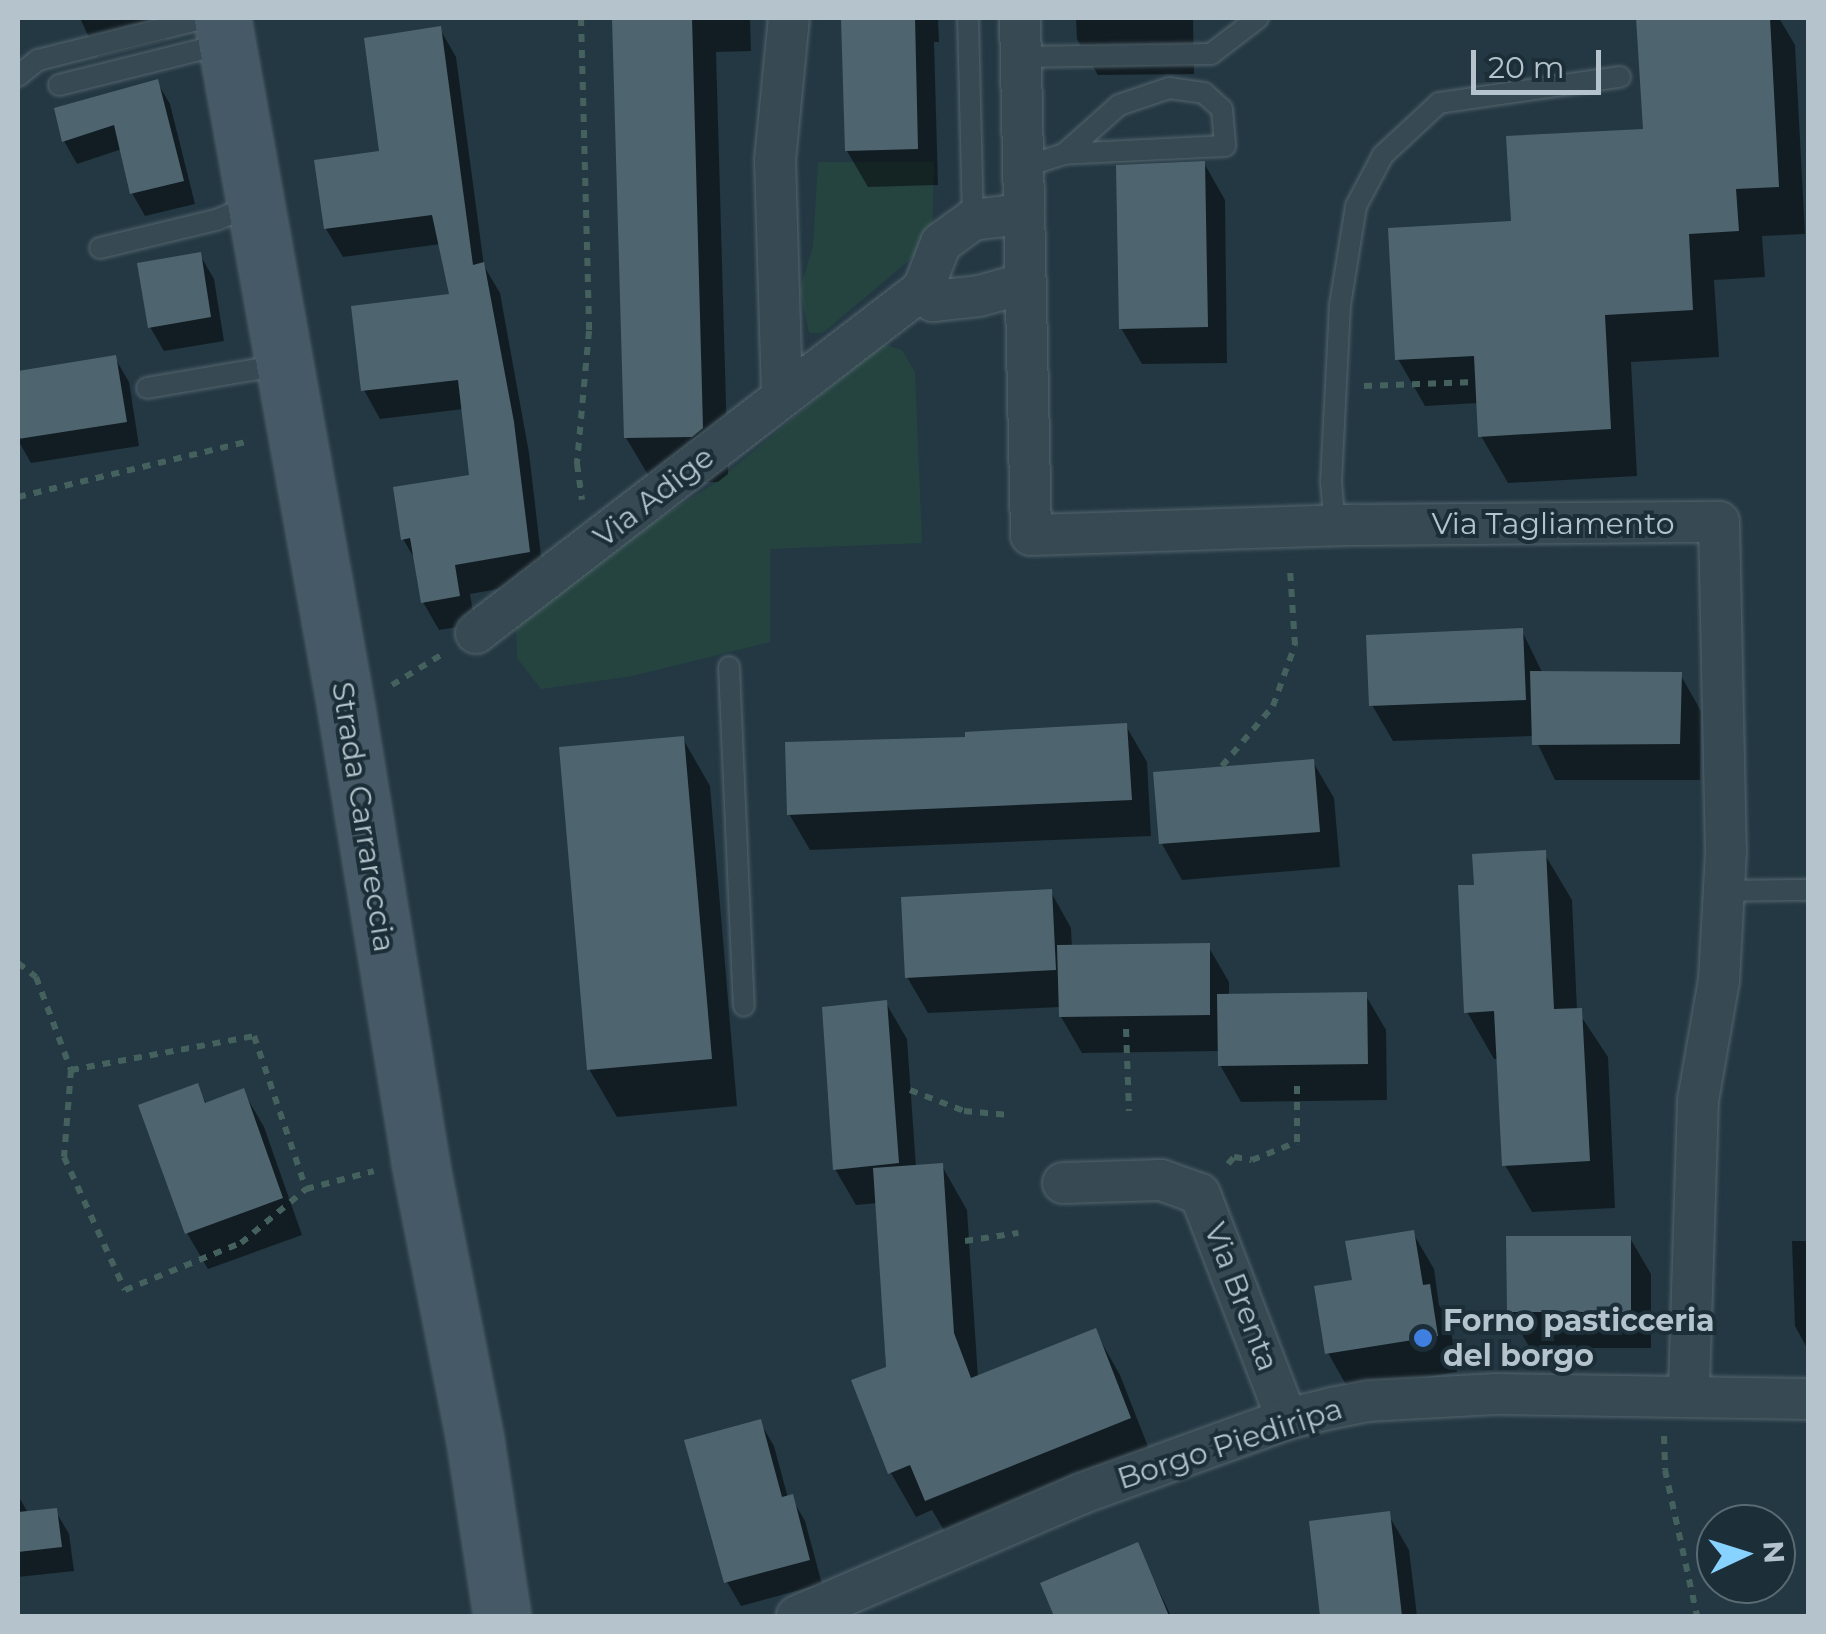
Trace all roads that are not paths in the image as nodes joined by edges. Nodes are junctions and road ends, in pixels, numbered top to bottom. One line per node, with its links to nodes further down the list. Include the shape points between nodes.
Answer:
1 (789, 18): 20 (street, via 775,160)
2 (968, 18): 14 (lane)
3 (1020, 18): 6 (street, Via Tagliamento)
4 (1258, 18): 6 (lane, via 1211,54)
5 (218, 26): 7 (lane, via 38,60); 9 (lane); 12 (main road, Strada Carrareccia)
6 (1020, 58): 11 (street, Via Tagliamento)
7 (18, 76)
8 (1620, 77): 21 (lane, via 1439,104 1382,155 1356,206 1340,304)
9 (58, 85)
10 (1064, 154): 10 (lane, via 1119,105 1169,88 1204,92 1222,110 1225,146); 11 (lane)
11 (1021, 168): 13 (street, Via Tagliamento)
12 (255, 204): 15 (lane); 18 (main road, Strada Carrareccia)
13 (1022, 214): 14 (street); 16 (street, Via Tagliamento)
14 (973, 220): 17 (street, via 941,243)
15 (100, 248)
16 (1023, 284): 17 (street, via 934,302); 21 (street, Via Tagliamento, via 1031,535)
17 (923, 290): 20 (street, Via Adige)
18 (284, 364): 19 (lane); 31 (main road, Strada Carrareccia)
19 (147, 388)
20 (782, 395): 22 (street, Via Adige)
21 (1335, 525): 25 (street, Via Tagliamento, via 1720,522)
22 (476, 634)
23 (729, 668): 26 (lane)
24 (1808, 890): 25 (lane)
25 (1724, 891): 28 (street, Via Tagliamento, via 1718,980 1698,1100)
26 (744, 1006)
27 (1063, 1183): 30 (street, Via Brenta, via 1161,1180 1200,1194)
28 (1676, 1394): 29 (street, Borgo Piediripa); 30 (street, Borgo Piediripa, via 1387,1400)
29 (1808, 1399)
30 (1287, 1419): 32 (street, Borgo Piediripa, via 1080,1494)
31 (502, 1616)
32 (797, 1616)

